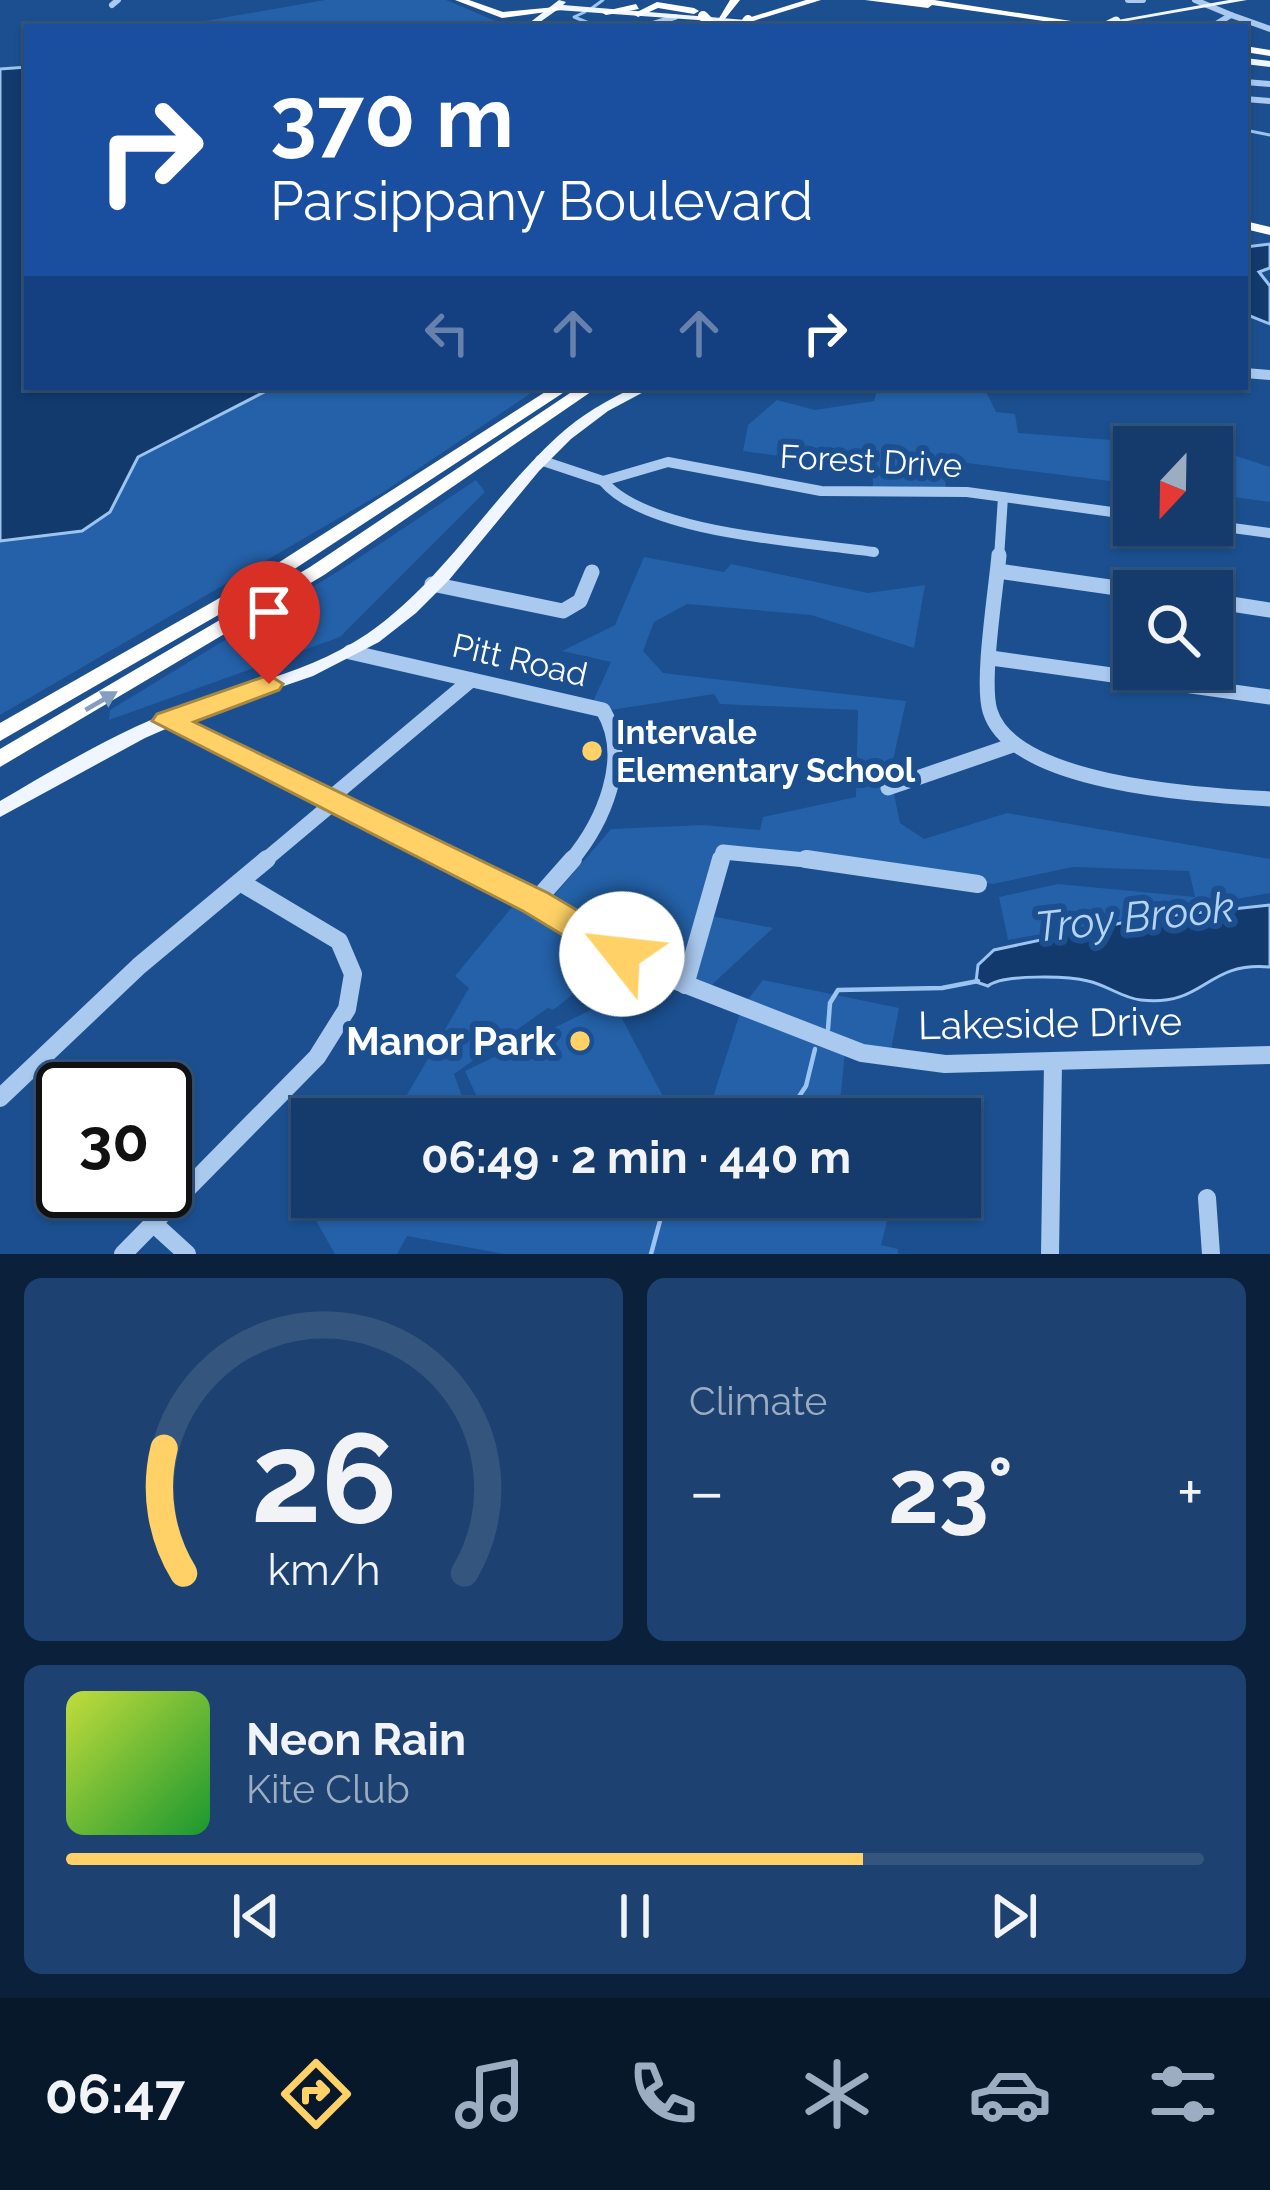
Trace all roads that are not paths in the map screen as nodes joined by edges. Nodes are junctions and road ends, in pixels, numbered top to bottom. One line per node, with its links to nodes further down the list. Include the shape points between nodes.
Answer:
1 (461, 0): 15 (highway); 22 (highway); 26 (highway)
2 (651, 0): 24 (highway)
3 (735, 0): 24 (highway)
4 (775, 0): 25 (highway)
5 (816, 0): 25 (highway)
6 (870, 0): 14 (highway)
7 (894, 0): 14 (highway)
8 (915, 0): 20 (highway)
9 (961, 0): 20 (highway)
10 (1127, 0): 11 (street)
11 (1143, 0)
12 (1191, 0): 17 (street)
13 (1243, 0): 17 (main road)
14 (928, 5): 31 (highway)
15 (481, 6): 16 (highway); 22 (highway)
16 (563, 6): 19 (main road); 22 (highway); 28 (main road)
17 (1215, 7): 21 (street); 33 (main road)
18 (636, 9): 19 (highway); 23 (highway); 24 (highway, via 662,4)
19 (606, 12)
20 (1012, 14): 32 (highway)
21 (1231, 14): 34 (street); 35 (street)
22 (502, 15): 27 (highway)
23 (658, 19): 24 (main road); 24 (main road); 29 (street)
24 (710, 20): 30 (main road)
25 (747, 22)
26 (519, 24)
27 (520, 24)
28 (531, 24)
29 (649, 24)
30 (777, 24)
31 (1062, 24)
32 (1099, 24)
33 (1114, 24)
34 (1216, 24)
35 (1270, 28)
36 (558, 390): 57 (highway, via 296,561)
37 (586, 390): 59 (highway, one-way to 37, via 299,582)
38 (640, 390): 39 (main road, via 592,412)
39 (540, 460): 40 (street); 48 (main road)
40 (603, 481): 41 (street, Forest Drive, via 662,462 837,492); 45 (street, via 615,497 679,520)
41 (1003, 497): 42 (street, Forest Drive); 46 (street)
42 (1113, 512)
43 (1233, 528): 44 (street)
44 (1270, 533)
45 (874, 552)
46 (998, 571): 49 (street); 53 (street)
47 (592, 572): 48 (street, via 578,604 563,611)
48 (432, 584): 52 (main road, via 390,627)
49 (1113, 587)
50 (1233, 605): 51 (street)
51 (1270, 610)
52 (350, 652): 54 (street, Pitt Road); 56 (main road)
53 (991, 658): 55 (street); 58 (street, via 990,712)
54 (471, 680): 62 (street); 66 (street, Pitt Road, via 603,710 611,720 616,738 599,822)
55 (1270, 697)
56 (167, 721): 62 (street, Lakeside Drive); 63 (main road)
57 (0, 733)
58 (1013, 745): 60 (street); 61 (street, via 1060,768)
59 (0, 760)
60 (888, 788)
61 (1270, 799)
62 (330, 802): 64 (street); 66 (street, Lakeside Drive)
63 (0, 810)
64 (240, 882): 70 (street); 72 (street, via 330,932 349,957 353,998 317,1057)
65 (978, 884): 67 (street, via 724,852)
66 (536, 902): 67 (street, Lakeside Drive)
67 (692, 988): 69 (street, Lakeside Drive, via 888,1059)
68 (1270, 1055): 69 (street, Lakeside Drive)
69 (1053, 1063): 75 (street)
70 (0, 1098)
71 (1207, 1198): 76 (street)
72 (153, 1223): 73 (street); 74 (street)
73 (123, 1254)
74 (188, 1254)
75 (1051, 1254)
76 (1210, 1254)

